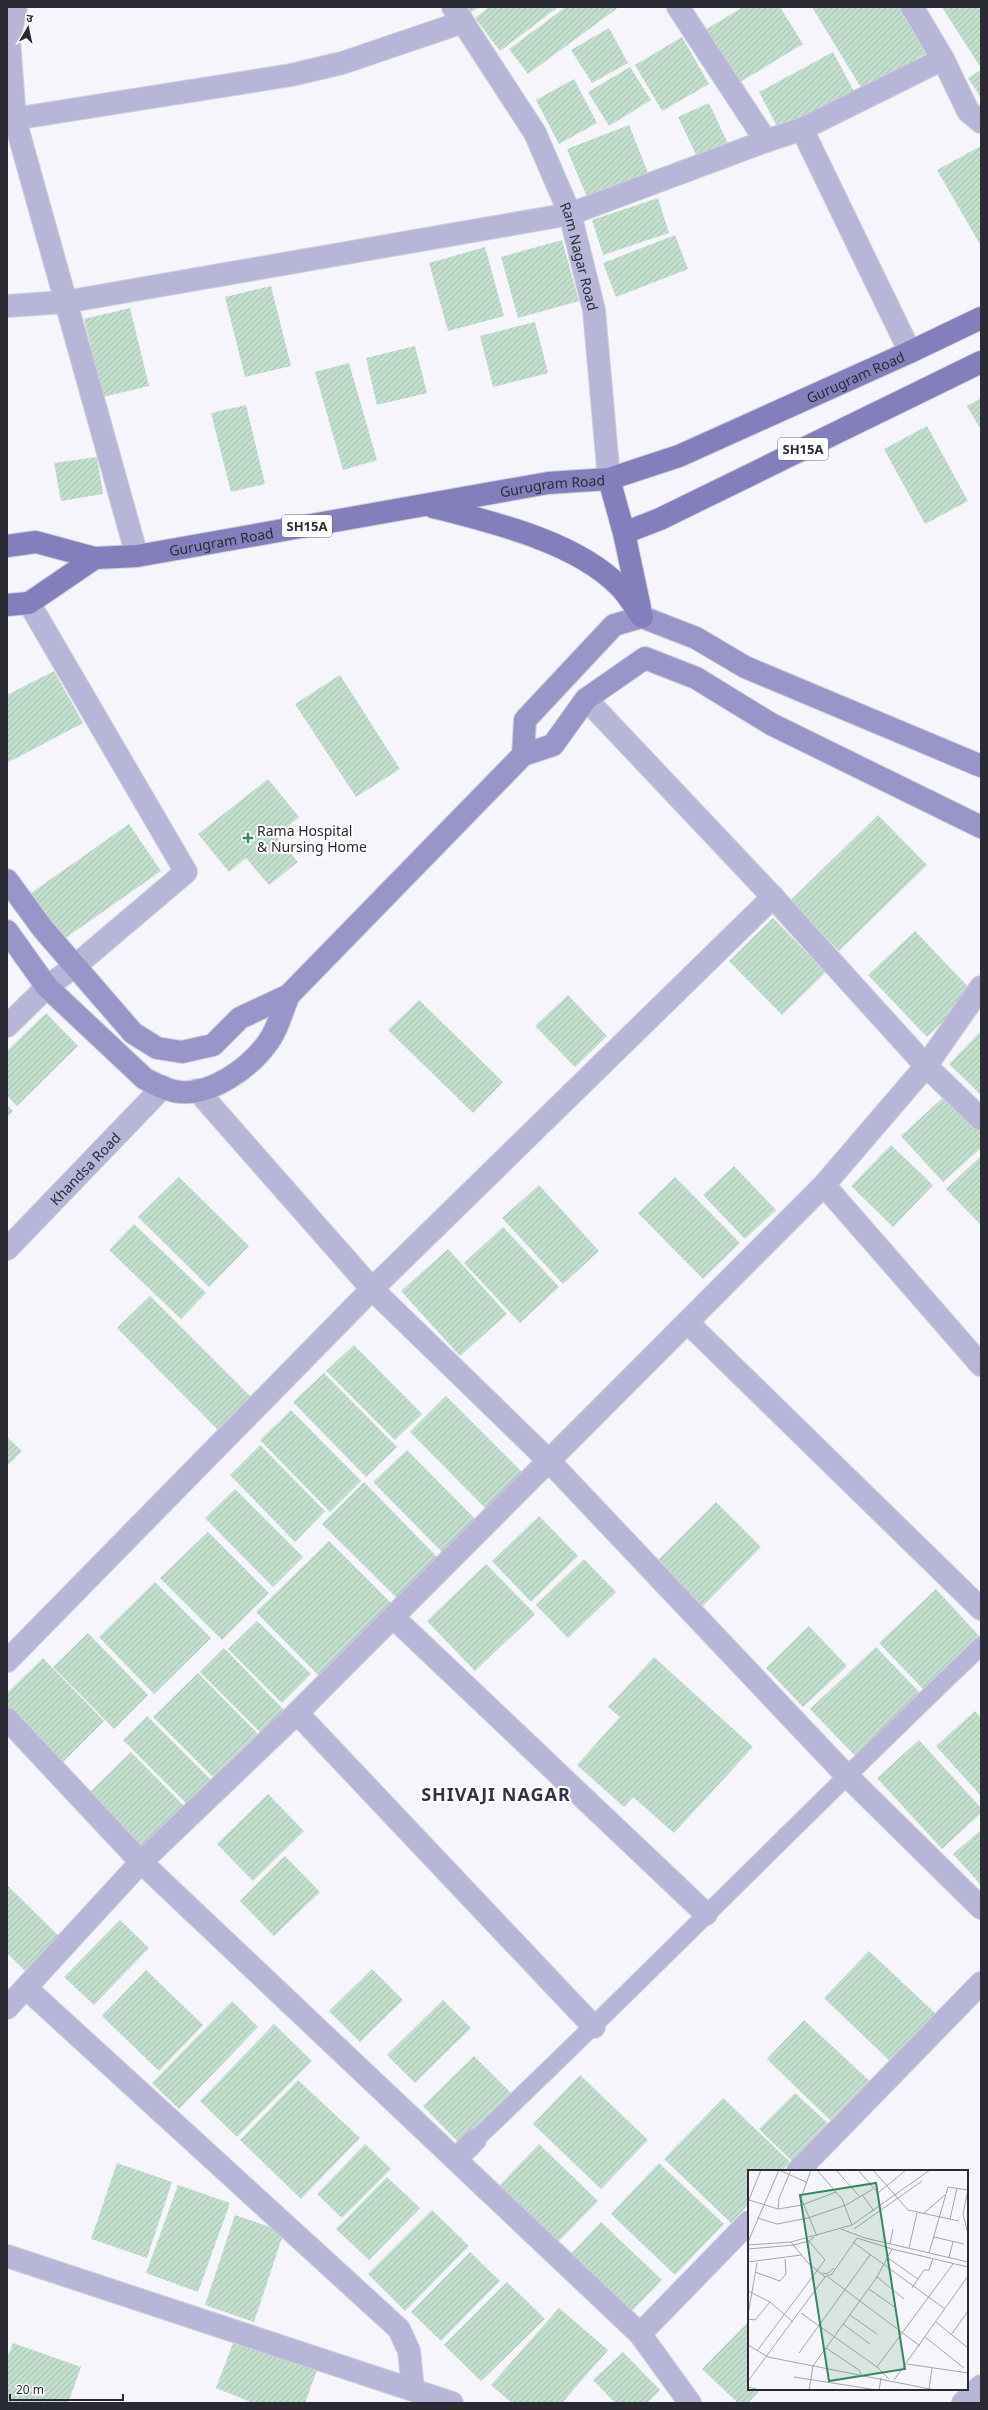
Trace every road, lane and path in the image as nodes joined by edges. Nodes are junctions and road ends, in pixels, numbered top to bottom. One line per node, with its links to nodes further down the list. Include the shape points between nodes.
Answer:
1 (16, 7): 6 (street, via 9,40)
2 (678, 7): 9 (street)
3 (912, 7): 5 (street)
4 (458, 15): 6 (street, via 342,63 291,74); 10 (street, Ram Nagar Road, via 535,133)
5 (943, 59): 7 (street, via 968,111); 8 (street)
6 (11, 120): 11 (street)
7 (981, 122)
8 (802, 129): 9 (street); 14 (street)
9 (766, 141): 10 (street)
10 (570, 214): 11 (street); 16 (street, Ram Nagar Road, via 594,310)
11 (65, 302): 12 (street); 20 (street)
12 (7, 306)
13 (981, 318): 14 (main road, Gurugram Road / SH15A)
14 (910, 352): 16 (main road, Gurugram Road / SH15A, via 679,456)
15 (981, 362): 18 (main road, SH15A, via 660,519)
16 (609, 479): 17 (main road, Gurugram Road / SH15A, via 548,483); 18 (main road, Ram Nagar Road)
17 (424, 505): 20 (main road, Gurugram Road / SH15A); 24 (main road, via 535,536 595,566 620,587)
18 (624, 533): 24 (main road, Ram Nagar Road)
19 (7, 546): 21 (main road, Gurugram Road / SH15A, via 36,542)
20 (137, 556): 21 (main road, Gurugram Road / SH15A)
21 (95, 558): 22 (main road)
22 (29, 603): 23 (main road); 32 (street, via 186,872)
23 (7, 605)
24 (642, 617): 26 (main road, via 614,625 525,720); 27 (main road, via 696,638 745,667)
25 (586, 699): 26 (main road, via 553,744); 28 (main road, via 644,658 696,678 771,724); 30 (street)
26 (523, 755): 35 (main road)
27 (981, 766)
28 (981, 827)
29 (7, 880): 32 (main road, via 43,929)
30 (773, 897): 37 (street); 43 (street)
31 (7, 931): 33 (main road)
32 (75, 966): 33 (street); 35 (main road, via 133,1032 157,1048 182,1052 213,1045 240,1018)
33 (47, 987): 36 (street); 38 (main road, via 145,1079)
34 (981, 987): 37 (street)
35 (290, 995): 39 (main road, via 267,1044 253,1060 232,1077)
36 (7, 1026)
37 (926, 1066): 40 (street); 41 (street)
38 (163, 1087): 39 (main road, via 180,1092); 42 (street, Khandsa Road)
39 (197, 1090): 43 (street)
40 (981, 1119)
41 (824, 1185): 44 (street); 45 (street)
42 (7, 1249)
43 (372, 1289): 46 (street); 50 (street)
44 (688, 1323): 46 (street); 47 (street)
45 (981, 1365)
46 (549, 1461): 48 (street); 53 (street)
47 (981, 1609)
48 (393, 1617): 51 (street); 56 (street)
49 (981, 1646): 53 (lane)
50 (7, 1661)
51 (297, 1713): 54 (street); 60 (street)
52 (7, 1719): 54 (street)
53 (846, 1775): 55 (street); 56 (lane)
54 (141, 1862): 58 (street); 62 (street)
55 (981, 1908)
56 (706, 1914): 60 (lane)
57 (981, 1983): 63 (street)
58 (26, 1988): 59 (street); 68 (street, via 399,2329 409,2351)
59 (7, 2008)
60 (594, 2027): 61 (lane)
61 (475, 2140): 62 (street)
62 (457, 2158): 66 (street)
63 (799, 2170)
64 (748, 2223): 66 (street)
65 (7, 2256): 68 (street)
66 (640, 2334): 70 (street)
67 (981, 2386): 71 (street)
68 (413, 2389): 69 (street)
69 (452, 2403)
70 (690, 2403)
71 (963, 2403)

